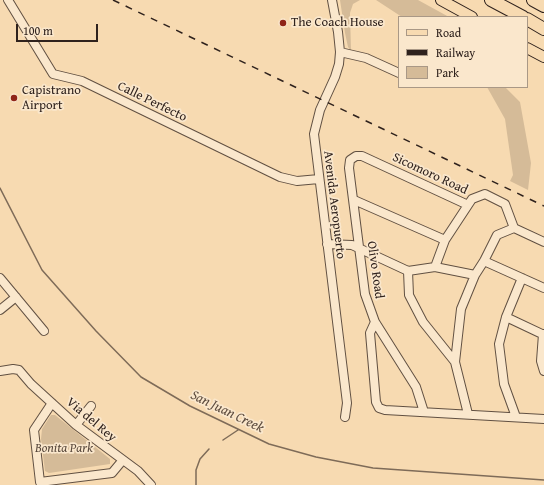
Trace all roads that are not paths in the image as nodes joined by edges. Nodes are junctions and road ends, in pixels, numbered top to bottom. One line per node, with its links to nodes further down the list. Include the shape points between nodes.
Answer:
1 (8, 0): 16 (street, Calle Perfecto, via 54,74 82,81 280,177 297,181)
2 (332, 0): 12 (street, Avenida Aeropuerto)
3 (440, 0): 7 (main road)
4 (491, 0): 8 (highway)
5 (533, 0): 6 (highway)
6 (544, 6)
7 (470, 16)
8 (521, 16)
9 (528, 20): 10 (highway)
10 (544, 29)
11 (528, 49): 13 (main road)
12 (340, 52): 14 (street, via 366,58); 16 (street, Avenida Aeropuerto, via 336,77 316,122 314,134)
13 (544, 57)
14 (398, 73)
15 (353, 157): 17 (street, Olivo Road, via 349,168); 18 (street, Sicomoro Road, via 362,156)
16 (319, 179): 22 (street, Avenida Aeropuerto)
17 (354, 200): 20 (street); 23 (street, Olivo Road)
18 (468, 205): 19 (street, Sicomoro Road, via 472,199 485,194 505,204); 20 (street)
19 (514, 228): 21 (street); 24 (street, via 497,235)
20 (445, 240): 25 (street)
21 (544, 242)
22 (327, 244): 23 (street, via 352,245); 44 (street, Avenida Aeropuerto, via 347,403)
23 (360, 248): 26 (street); 34 (street, Olivo Road, via 366,294)
24 (484, 261): 27 (street); 29 (street)
25 (435, 267): 26 (street); 27 (street)
26 (408, 271): 37 (street, via 409,295 423,322)
27 (475, 276): 37 (street, via 461,309)
28 (0, 278): 31 (street)
29 (522, 278): 30 (street); 33 (street)
30 (544, 288)
31 (16, 297): 32 (street); 35 (street)
32 (0, 310)
33 (506, 317): 36 (street); 45 (street, via 499,344 504,384)
34 (375, 322): 42 (street, Olivo Road, via 416,387); 42 (street, via 370,333 376,402 379,408)
35 (44, 331)
36 (544, 334): 39 (street, via 541,361)
37 (455, 362): 43 (street)
38 (0, 371): 40 (street, Via del Rey, via 19,370)
39 (544, 371)
40 (52, 403): 47 (street, Via del Rey); 48 (street, via 34,430 40,482 112,473)
41 (91, 406): 47 (street)
42 (424, 412): 43 (street)
43 (468, 414): 45 (street)
44 (345, 417)
45 (516, 417): 46 (street)
46 (544, 419)
47 (76, 425): 48 (street, Via del Rey)
48 (122, 461): 49 (street, Via del Rey, via 141,474)
49 (151, 485)

